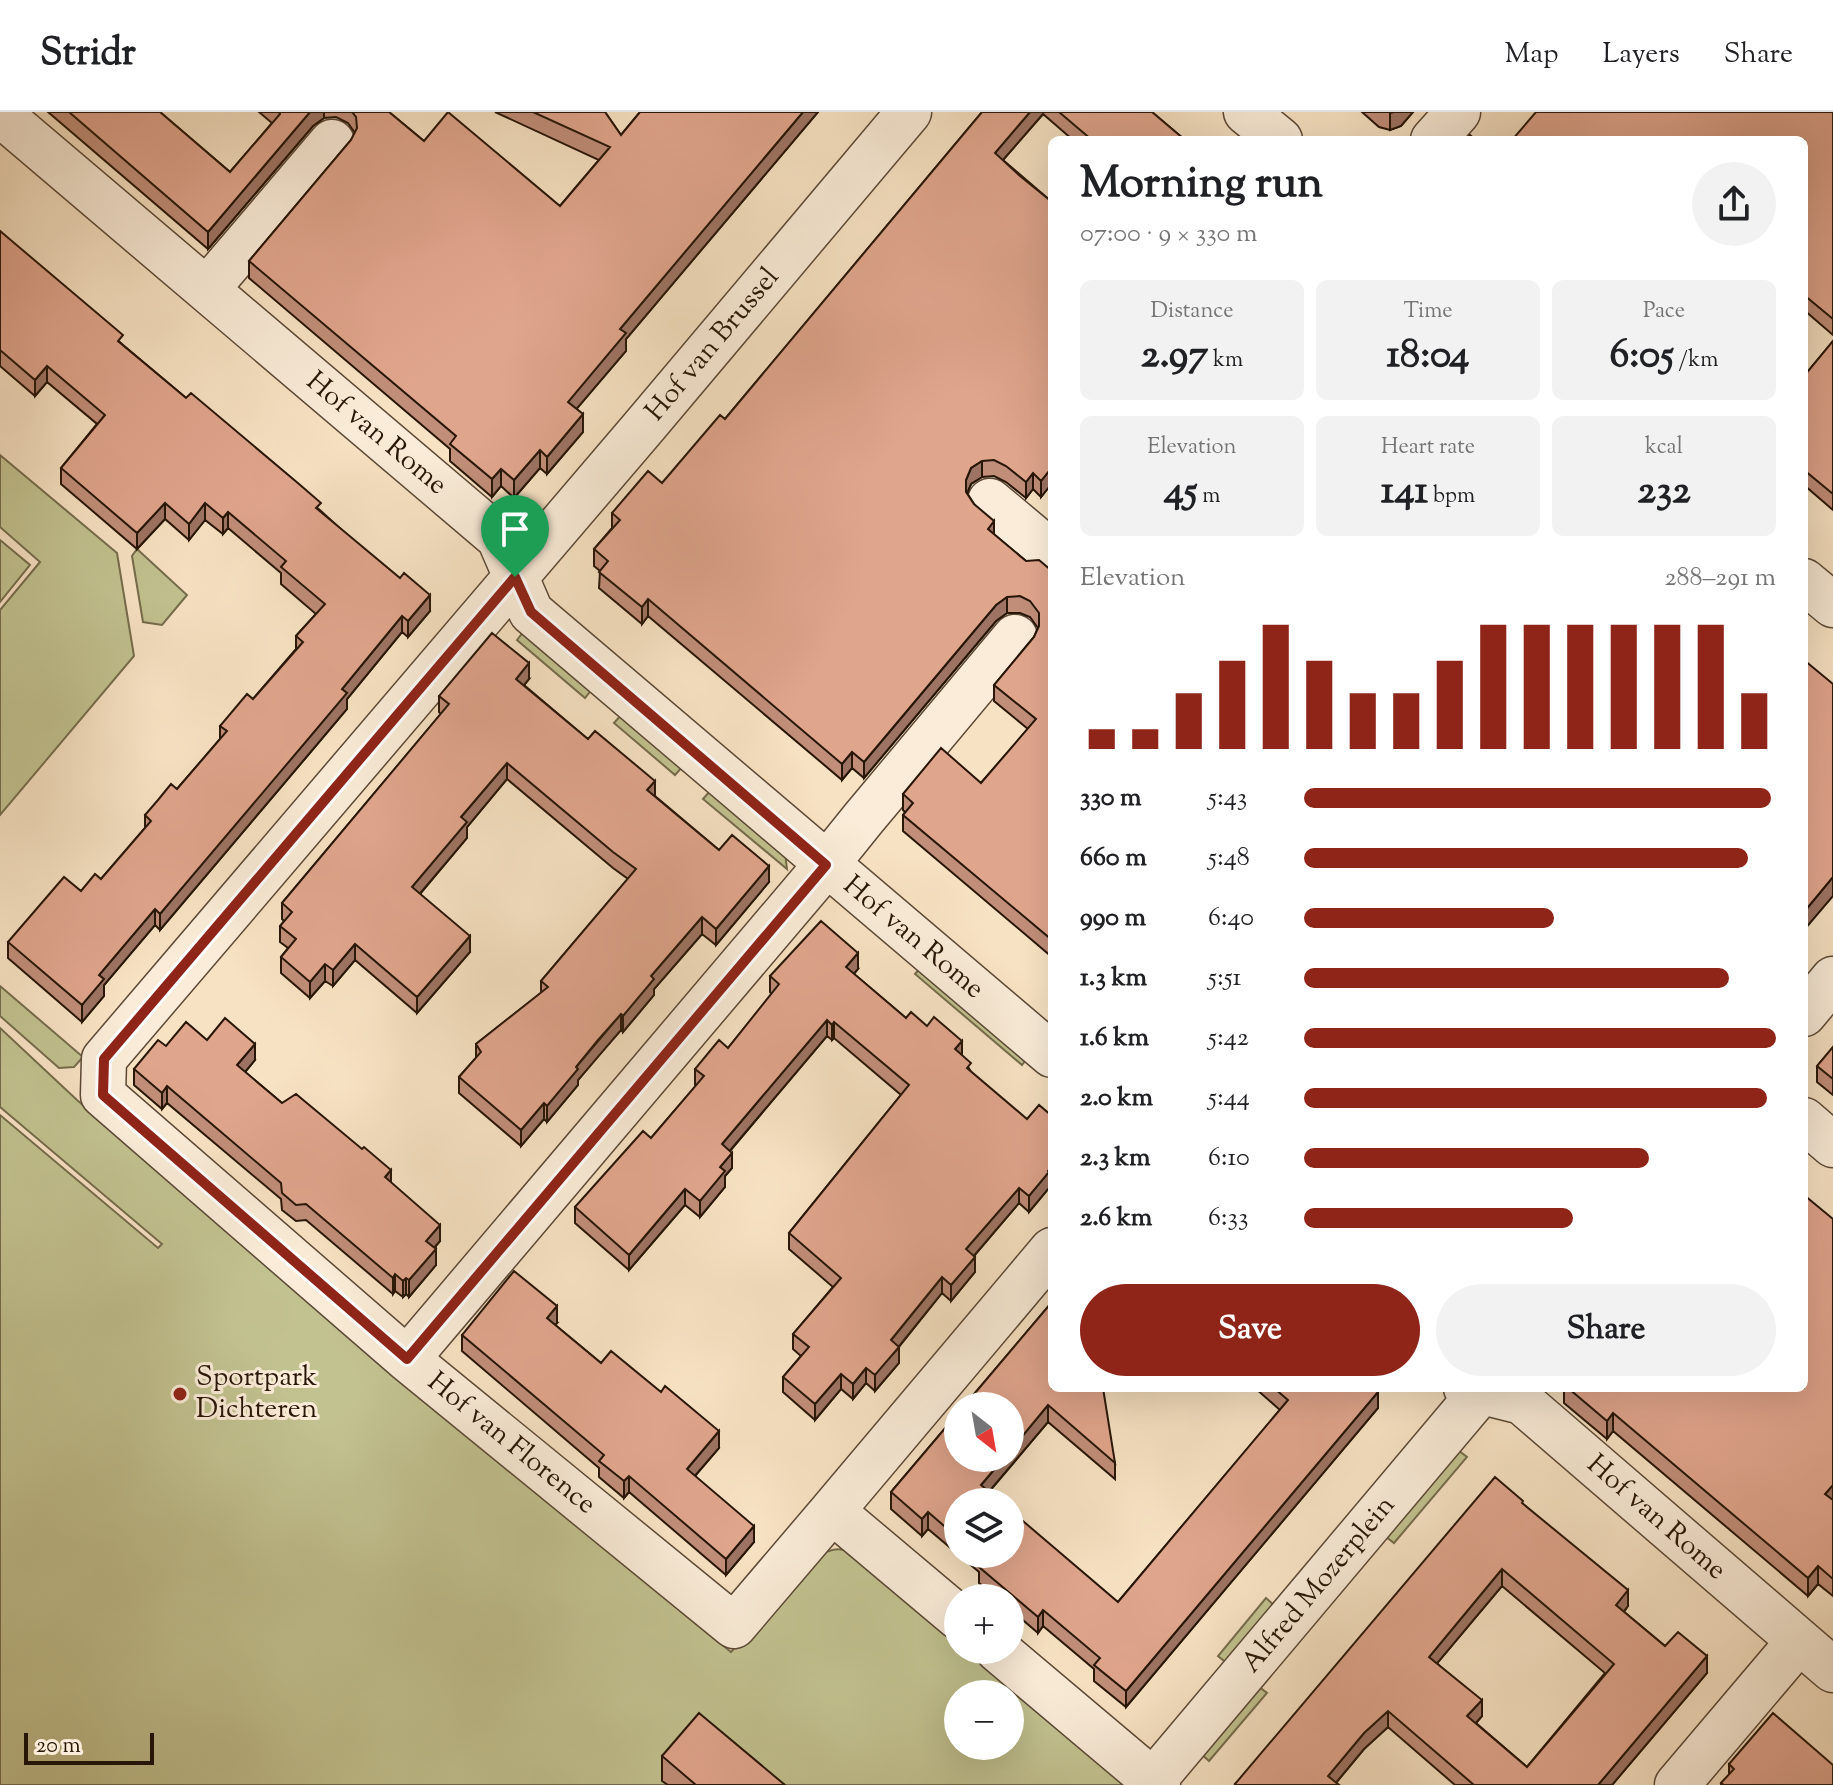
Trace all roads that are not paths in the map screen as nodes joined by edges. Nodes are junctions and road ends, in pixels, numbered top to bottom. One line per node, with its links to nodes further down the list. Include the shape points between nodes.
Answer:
1 (909, 112): 11 (street, Hof van Brussel)
2 (1246, 112): 5 (street)
3 (1458, 112): 6 (street)
4 (0, 114): 8 (street, Hof van Rome)
5 (1275, 136)
6 (1437, 136)
7 (332, 142): 8 (street)
8 (207, 289): 11 (street, Hof van Rome, via 499,538)
9 (990, 501): 10 (street)
10 (1048, 544)
11 (515, 577): 15 (street, Hof van Rome, via 531,612); 22 (street, Hof van Florence, via 104,1059 103,1095)
12 (1808, 584): 13 (street)
13 (1833, 605)
14 (1015, 637): 15 (street)
15 (826, 865): 18 (street, Hof van Rome); 22 (street)
16 (1833, 979): 17 (street)
17 (1808, 1009)
18 (1048, 1052)
19 (1808, 1123): 20 (street)
20 (1833, 1145)
21 (1048, 1255): 25 (street, Hof van Florence)
22 (407, 1359): 25 (street, Hof van Florence, via 734,1626)
23 (1475, 1392): 29 (street, Alfred Mozerplein)
24 (1487, 1392): 27 (street, Hof van Rome, via 1522,1402)
25 (832, 1511): 26 (street)
26 (944, 1605)
27 (1822, 1656): 30 (street)
28 (1015, 1664): 29 (street)
29 (1156, 1783)
30 (1677, 1785)

